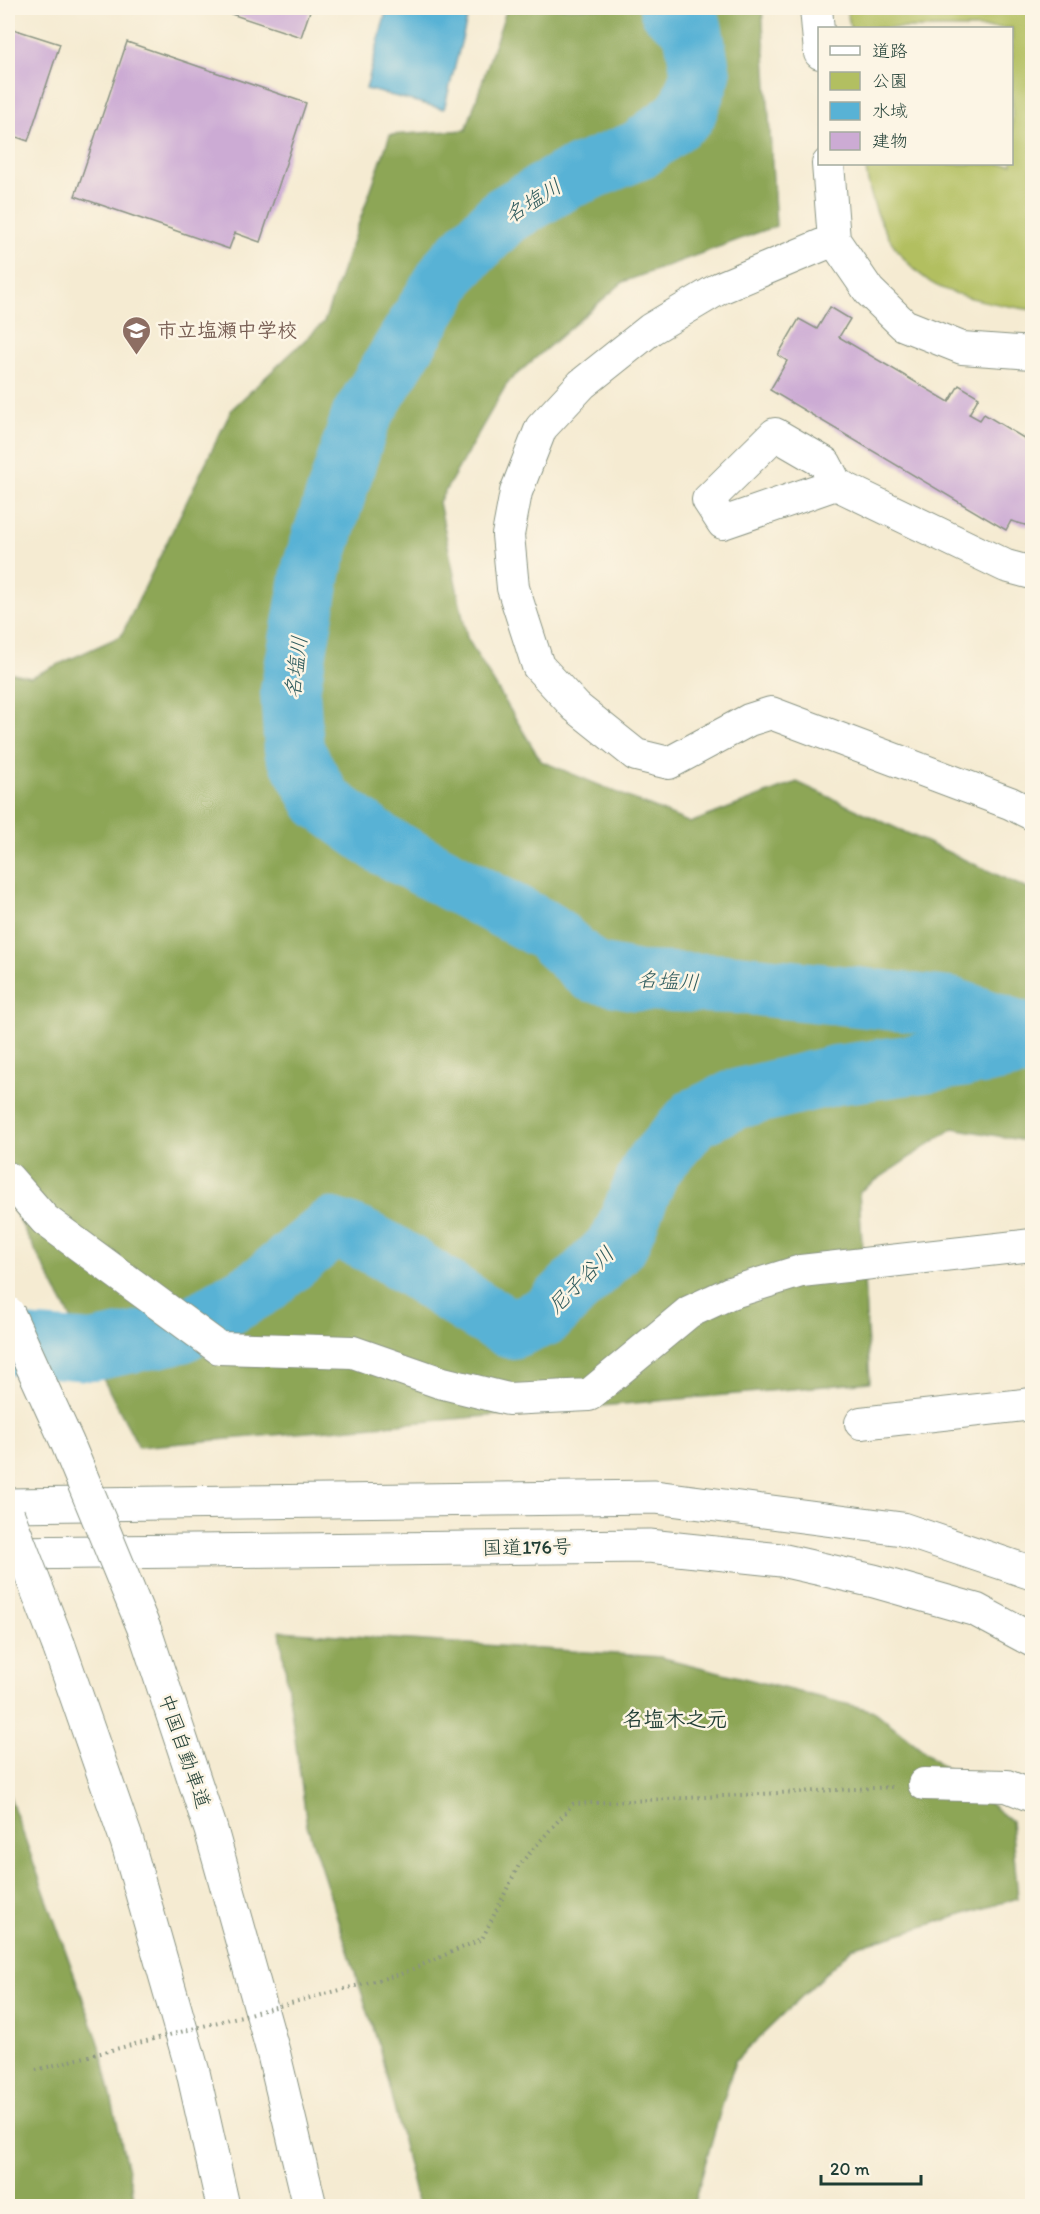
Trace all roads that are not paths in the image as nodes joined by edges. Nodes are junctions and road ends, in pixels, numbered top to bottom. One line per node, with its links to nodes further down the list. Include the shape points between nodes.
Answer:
1 (816, 8): 2 (street)
2 (818, 38)
3 (828, 165): 4 (street)
4 (834, 240): 5 (street, via 869,291 904,325 962,348); 8 (street, via 720,288 651,329 582,384 541,428 516,492 508,534 513,588 538,666 576,707 636,754 669,763 749,720 771,713 1010,802)
5 (1032, 353)
6 (836, 484): 7 (street, via 1006,566)
7 (1032, 573)
8 (1032, 814)
9 (8, 1178): 10 (street, via 45,1220 219,1348 353,1352 439,1383 508,1399 589,1395 689,1312 730,1293 801,1271)
10 (1032, 1245)
11 (8, 1313): 22 (highway, 中国自動車道, bridge, via 67,1442 145,1631 211,1830 274,2055)
12 (1032, 1404): 13 (street)
13 (861, 1423)
14 (8, 1505): 17 (highway, via 655,1497 902,1529)
15 (8, 1515): 21 (highway, bridge, via 127,1841 193,2072)
16 (8, 1553): 18 (highway, 国道176号, via 649,1546 782,1560 874,1581 976,1610)
17 (1032, 1573)
18 (1032, 1640)
19 (924, 1784): 20 (street, via 1007,1786)
20 (1032, 1796)
21 (223, 2206)
22 (310, 2206)

